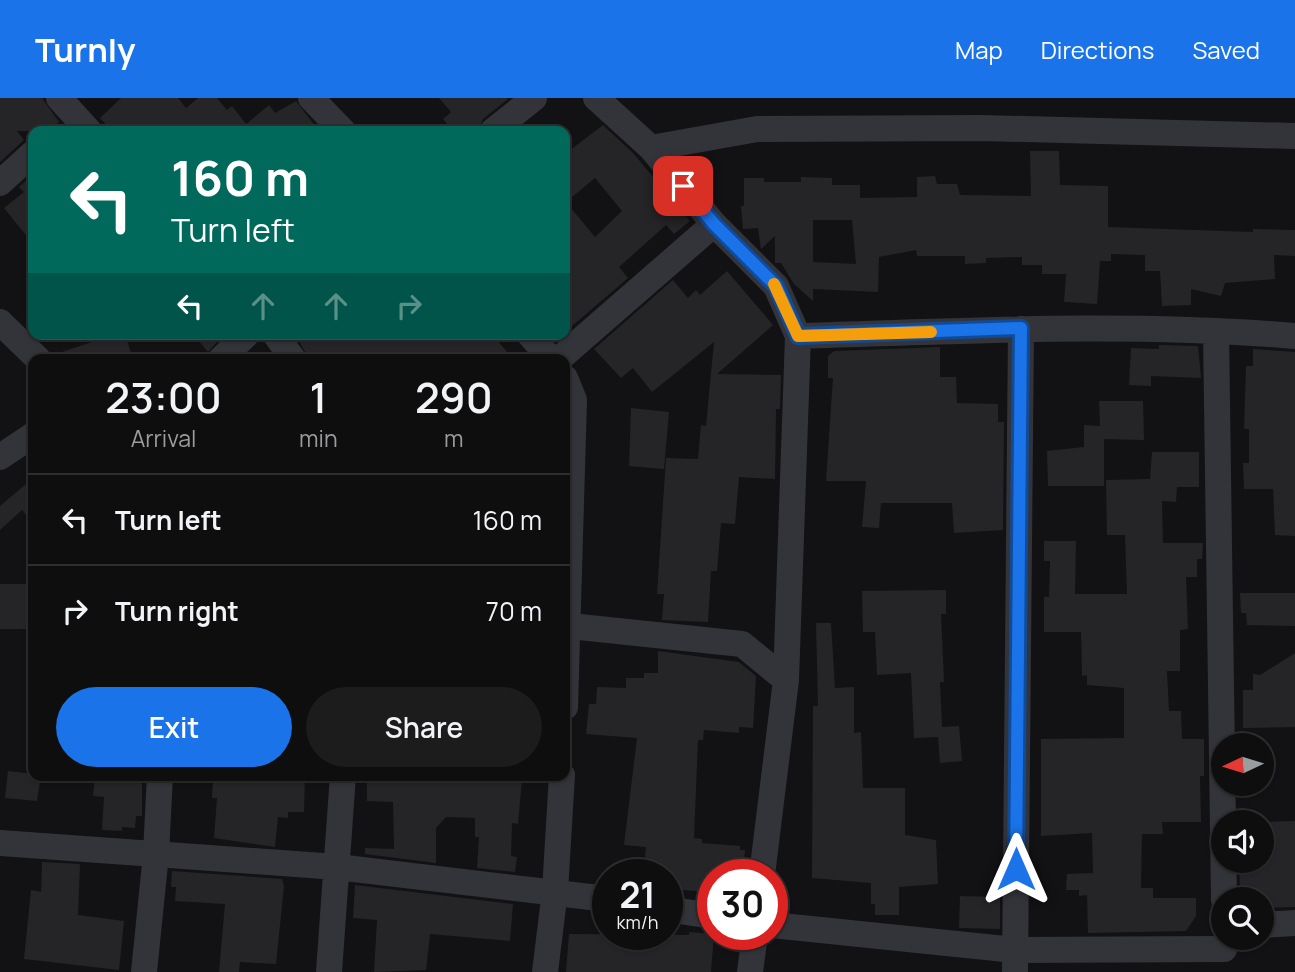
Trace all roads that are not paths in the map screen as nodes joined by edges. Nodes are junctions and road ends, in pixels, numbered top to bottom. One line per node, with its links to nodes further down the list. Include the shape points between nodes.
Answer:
1 (311, 98): 4 (street)
2 (534, 98): 5 (street)
3 (596, 98): 7 (street)
4 (337, 126)
5 (500, 126)
6 (1295, 136): 7 (street, via 968,127 757,129)
7 (652, 148): 10 (street)
8 (28, 158): 9 (street)
9 (0, 183)
10 (714, 224): 14 (street, via 776,286); 21 (street)
11 (0, 322): 18 (street)
12 (1021, 328): 13 (street); 14 (street); 42 (street)
13 (1216, 331): 15 (street); 34 (street)
14 (798, 336): 26 (street)
15 (1295, 336)
16 (241, 340): 19 (street)
17 (534, 340): 20 (street)
18 (33, 354)
19 (226, 354)
20 (547, 354)
21 (565, 354)
22 (570, 390): 25 (street, via 574,400)
23 (28, 438): 24 (street)
24 (0, 457)
25 (570, 626): 26 (street, via 734,642)
26 (786, 680): 32 (street)
27 (160, 781): 31 (street)
28 (343, 781): 33 (street)
29 (562, 781): 35 (street)
30 (0, 843): 31 (street)
31 (156, 854): 33 (street); 43 (street)
32 (764, 859)
33 (337, 867): 35 (street); 44 (street)
34 (1224, 887)
35 (555, 891): 36 (street); 45 (street)
36 (592, 897)
37 (1295, 923): 38 (street)
38 (1274, 924)
39 (788, 927): 42 (street)
40 (753, 950): 46 (street)
41 (1224, 953): 42 (street)
42 (1016, 961)
43 (144, 972)
44 (329, 972)
45 (544, 972)
46 (750, 972)

